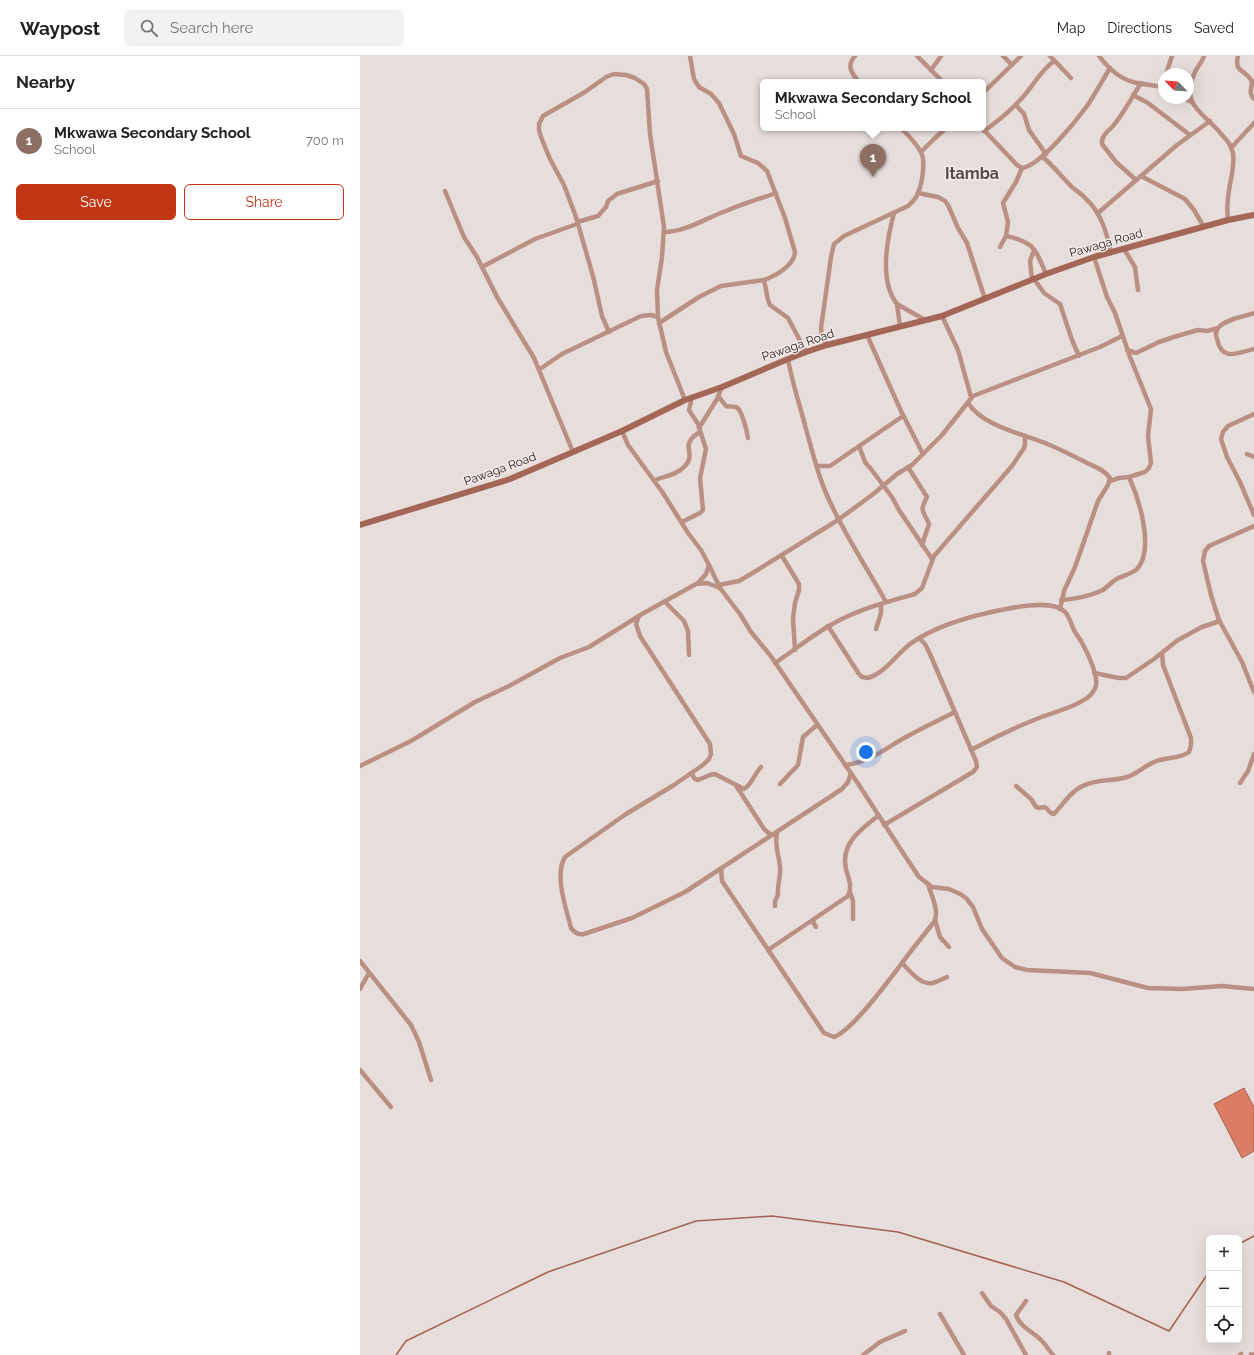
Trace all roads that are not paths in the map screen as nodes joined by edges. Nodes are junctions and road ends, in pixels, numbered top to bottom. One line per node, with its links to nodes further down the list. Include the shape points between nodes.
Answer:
1 (690, 56): 43 (street, via 694,80 699,87 717,100 742,156 758,163 767,171)
2 (855, 56): 19 (street, via 850,63 850,69)
3 (917, 56): 16 (street)
4 (941, 56): 16 (street)
5 (1003, 56): 13 (street)
6 (1021, 56): 13 (street)
7 (1050, 56): 12 (street)
8 (1099, 56): 14 (street)
9 (1172, 56): 15 (street)
10 (1204, 56): 17 (street)
11 (1238, 56): 25 (street, via 1236,64 1252,81 1250,92)
12 (1054, 60): 18 (street); 26 (street)
13 (1012, 65): 23 (street)
14 (1110, 68): 21 (street, via 1128,80); 37 (street, via 1086,107)
15 (1168, 68)
16 (931, 70): 20 (street)
17 (1194, 74)
18 (1071, 78)
19 (856, 79)
20 (939, 79)
21 (1141, 83): 22 (street); 24 (street)
22 (1158, 86)
23 (986, 90)
24 (1133, 95): 34 (street, via 1148,103); 40 (street, via 1105,135 1102,144 1116,162)
25 (1254, 98)
26 (1016, 104): 30 (street); 37 (street, via 1024,114 1029,130)
27 (1193, 104): 28 (street)
28 (1210, 121): 34 (street); 35 (street)
29 (1254, 123): 35 (street)
30 (986, 127)
31 (904, 131): 36 (street)
32 (943, 131): 36 (street)
33 (985, 131): 38 (street, via 1012,161)
34 (1190, 135): 39 (street)
35 (1232, 148): 48 (street)
36 (921, 152): 44 (street, via 923,174)
37 (1044, 155): 38 (street, via 1030,166); 46 (street)
38 (1022, 168): 52 (street, via 1003,205 1008,222)
39 (1141, 176): 40 (street); 50 (street, via 1185,199)
40 (1136, 180): 46 (street)
41 (658, 181): 49 (street, via 616,194 598,216); 49 (street, via 650,134 647,89 644,84 626,75 610,76 544,116 539,124 541,138 564,185); 51 (street)
42 (445, 191): 58 (street, via 464,237)
43 (776, 193): 51 (street, via 684,229); 61 (street, via 795,256 784,269)
44 (918, 193): 45 (street, via 908,206); 63 (street, via 938,197 948,205 967,243)
45 (894, 213): 64 (street, via 886,267); 75 (street, via 844,236 834,244 821,328 822,337)
46 (1098, 213): 56 (street)
47 (1254, 215): 48 (main road, Pawaga Road)
48 (1228, 220): 50 (main road, Pawaga Road)
49 (577, 223): 58 (street, via 535,239); 72 (street, via 602,316)
50 (1204, 227): 54 (main road, Pawaga Road)
51 (664, 232): 67 (street, via 657,290)
52 (1006, 236): 53 (street); 55 (street, via 1018,238 1030,244)
53 (1000, 247)
54 (1124, 249): 56 (main road, Pawaga Road); 62 (street, via 1136,267)
55 (1034, 250): 59 (street); 60 (street, via 1030,261)
56 (1111, 253): 57 (main road, Pawaga Road)
57 (1094, 257): 59 (main road, Pawaga Road); 74 (street)
58 (482, 267): 81 (street)
59 (1046, 274): 60 (main road, Pawaga Road)
60 (1033, 279): 63 (main road, Pawaga Road); 79 (street, via 1044,293 1060,304)
61 (764, 280): 69 (street, via 721,286); 78 (street, via 770,305 788,318)
62 (1138, 290)
63 (985, 299): 66 (main road, Pawaga Road)
64 (897, 304): 68 (street); 70 (street)
65 (1254, 313): 71 (street)
66 (942, 316): 68 (main road, Pawaga Road); 85 (street, via 958,350)
67 (658, 317): 69 (street); 72 (street, via 641,316)
68 (925, 320): 70 (main road, Pawaga Road)
69 (659, 323): 86 (street, via 666,352)
70 (900, 326): 73 (main road, Pawaga Road)
71 (1218, 328): 76 (street, via 1217,340 1223,352 1233,355); 77 (street, via 1176,336 1136,353)
72 (609, 332): 81 (street, via 562,354)
73 (867, 336): 75 (main road, Pawaga Road); 89 (street)
74 (1122, 336): 77 (street); 79 (street)
75 (827, 345): 78 (main road, Pawaga Road)
76 (1254, 349)
77 (1127, 350): 101 (street, via 1151,409 1148,436 1151,463 1145,472)
78 (806, 352): 80 (main road, Pawaga Road)
79 (1079, 356): 85 (street)
80 (788, 358): 82 (main road, Pawaga Road); 99 (street)
81 (540, 369): 95 (street)
82 (722, 387): 83 (street); 84 (main road, Pawaga Road)
83 (718, 396): 90 (street); 93 (street, via 726,406 740,410)
84 (692, 397): 86 (main road, Pawaga Road); 90 (street, via 688,410)
85 (971, 397): 87 (street)
86 (684, 400): 91 (main road, Pawaga Road)
87 (968, 402): 92 (street, via 981,418); 96 (street)
88 (1254, 414): 105 (street, via 1228,426 1221,439)
89 (903, 416): 94 (street); 96 (street)
90 (700, 430): 102 (street, via 689,442 690,457 685,467 670,476); 107 (street, via 706,449 700,478 703,510)
91 (622, 431): 95 (main road, Pawaga Road); 102 (street, via 628,445)
92 (1025, 436): 103 (street, via 1068,452 1106,473); 112 (street, via 1024,448 1012,466)
93 (748, 438)
94 (860, 446): 99 (street, via 830,466); 104 (street, via 864,462 872,468)
95 (573, 452): 108 (main road, Pawaga Road, via 510,479)
96 (924, 454): 100 (street)
97 (1247, 454): 98 (street)
98 (1254, 458)
99 (816, 466): 106 (street)
100 (908, 467): 104 (street); 110 (street, via 927,497 922,510 929,524)
101 (1129, 477): 103 (street); 116 (street, via 1141,506 1145,546 1141,562 1136,570 1104,589 1074,599)
102 (655, 480): 107 (street)
103 (1110, 481): 116 (street, via 1098,501)
104 (883, 486): 106 (street); 110 (street)
105 (1254, 515)
106 (838, 520): 111 (street); 118 (street)
107 (682, 522): 113 (street)
108 (360, 525)
109 (1254, 526): 121 (street, via 1216,542 1205,551 1203,561 1206,576)
110 (922, 544): 112 (street)
111 (782, 556): 115 (street, via 742,579); 125 (street, via 799,584 793,618)
112 (932, 559): 118 (street, via 919,591)
113 (710, 564): 114 (street, via 706,574); 115 (street)
114 (698, 582): 115 (street); 117 (street)
115 (720, 586): 128 (street)
116 (1061, 600): 119 (street)
117 (665, 602): 120 (street); 127 (street, via 684,621 688,631)
118 (883, 603): 122 (street); 123 (street)
119 (1060, 609): 124 (street, via 1038,605 1000,610 946,625); 129 (street, via 1069,618)
120 (640, 616): 136 (street, via 589,647 560,658 475,702 411,741); 138 (street, via 636,624 640,636 710,744 709,759)
121 (1220, 621): 126 (street, via 1178,640); 130 (street, via 1245,668)
122 (828, 626): 124 (street, via 858,674 868,678 880,672 910,644); 125 (street)
123 (876, 629)
124 (920, 639): 131 (street, via 930,654)
125 (795, 650): 128 (street)
126 (1162, 653): 129 (street, via 1126,678); 142 (street, via 1166,674 1191,738 1189,752 1177,758 1152,763 1128,777 1080,786 1054,814 1045,807 1036,807)
127 (689, 655)
128 (775, 663): 132 (street)
129 (1094, 673): 133 (street, via 1096,686 1086,699)
130 (1254, 692)
131 (955, 712): 133 (street); 135 (street, via 865,760)
132 (817, 725): 135 (street); 141 (street, via 803,736 798,765)
133 (971, 750): 145 (street, via 976,764 975,771)
134 (1254, 754): 140 (street)
135 (845, 765): 139 (street)
136 (360, 766)
137 (761, 767): 143 (street, via 746,788)
138 (691, 773): 143 (street, via 698,780 715,774); 148 (street, via 565,856 560,872 571,928 579,935 632,918 685,892)
139 (851, 773): 144 (street); 146 (street, via 842,789)
140 (1240, 783)
141 (780, 784)
142 (1016, 786)
143 (737, 787): 147 (street, via 764,829)
144 (878, 816): 145 (street); 150 (street, via 852,838 846,852)
145 (884, 825): 149 (street, via 920,877)
146 (777, 832): 147 (street); 151 (street, via 775,844 780,872)
147 (771, 835): 148 (street)
148 (721, 869): 157 (street, via 722,881)
149 (928, 884): 154 (street, via 936,913); 163 (street, via 954,891 966,898 990,943 1002,958 1015,967 1027,970 1090,973 1148,988 1222,986)
150 (850, 892): 152 (street, via 847,898); 153 (street)
151 (775, 906)
152 (814, 919): 155 (street); 157 (street)
153 (853, 919)
154 (935, 920): 156 (street, via 940,936); 159 (street)
155 (816, 927)
156 (949, 947)
157 (768, 950): 159 (street, via 824,1033 834,1037 848,1028)
158 (360, 961): 160 (street)
159 (902, 963): 161 (street, via 915,976 926,982 932,983)
160 (369, 973): 162 (street); 165 (street, via 411,1025)
161 (947, 977)
162 (360, 989)
163 (1254, 989)
164 (360, 1070): 166 (street)
165 (431, 1080)
166 (391, 1107)
167 (982, 1294): 173 (street, via 1006,1319)
168 (1026, 1301): 174 (street, via 1016,1314 1018,1319)
169 (940, 1314): 172 (street)
170 (905, 1330): 171 (street, via 880,1342)
171 (863, 1355)
172 (964, 1355)
173 (1026, 1355)
174 (1053, 1355)

